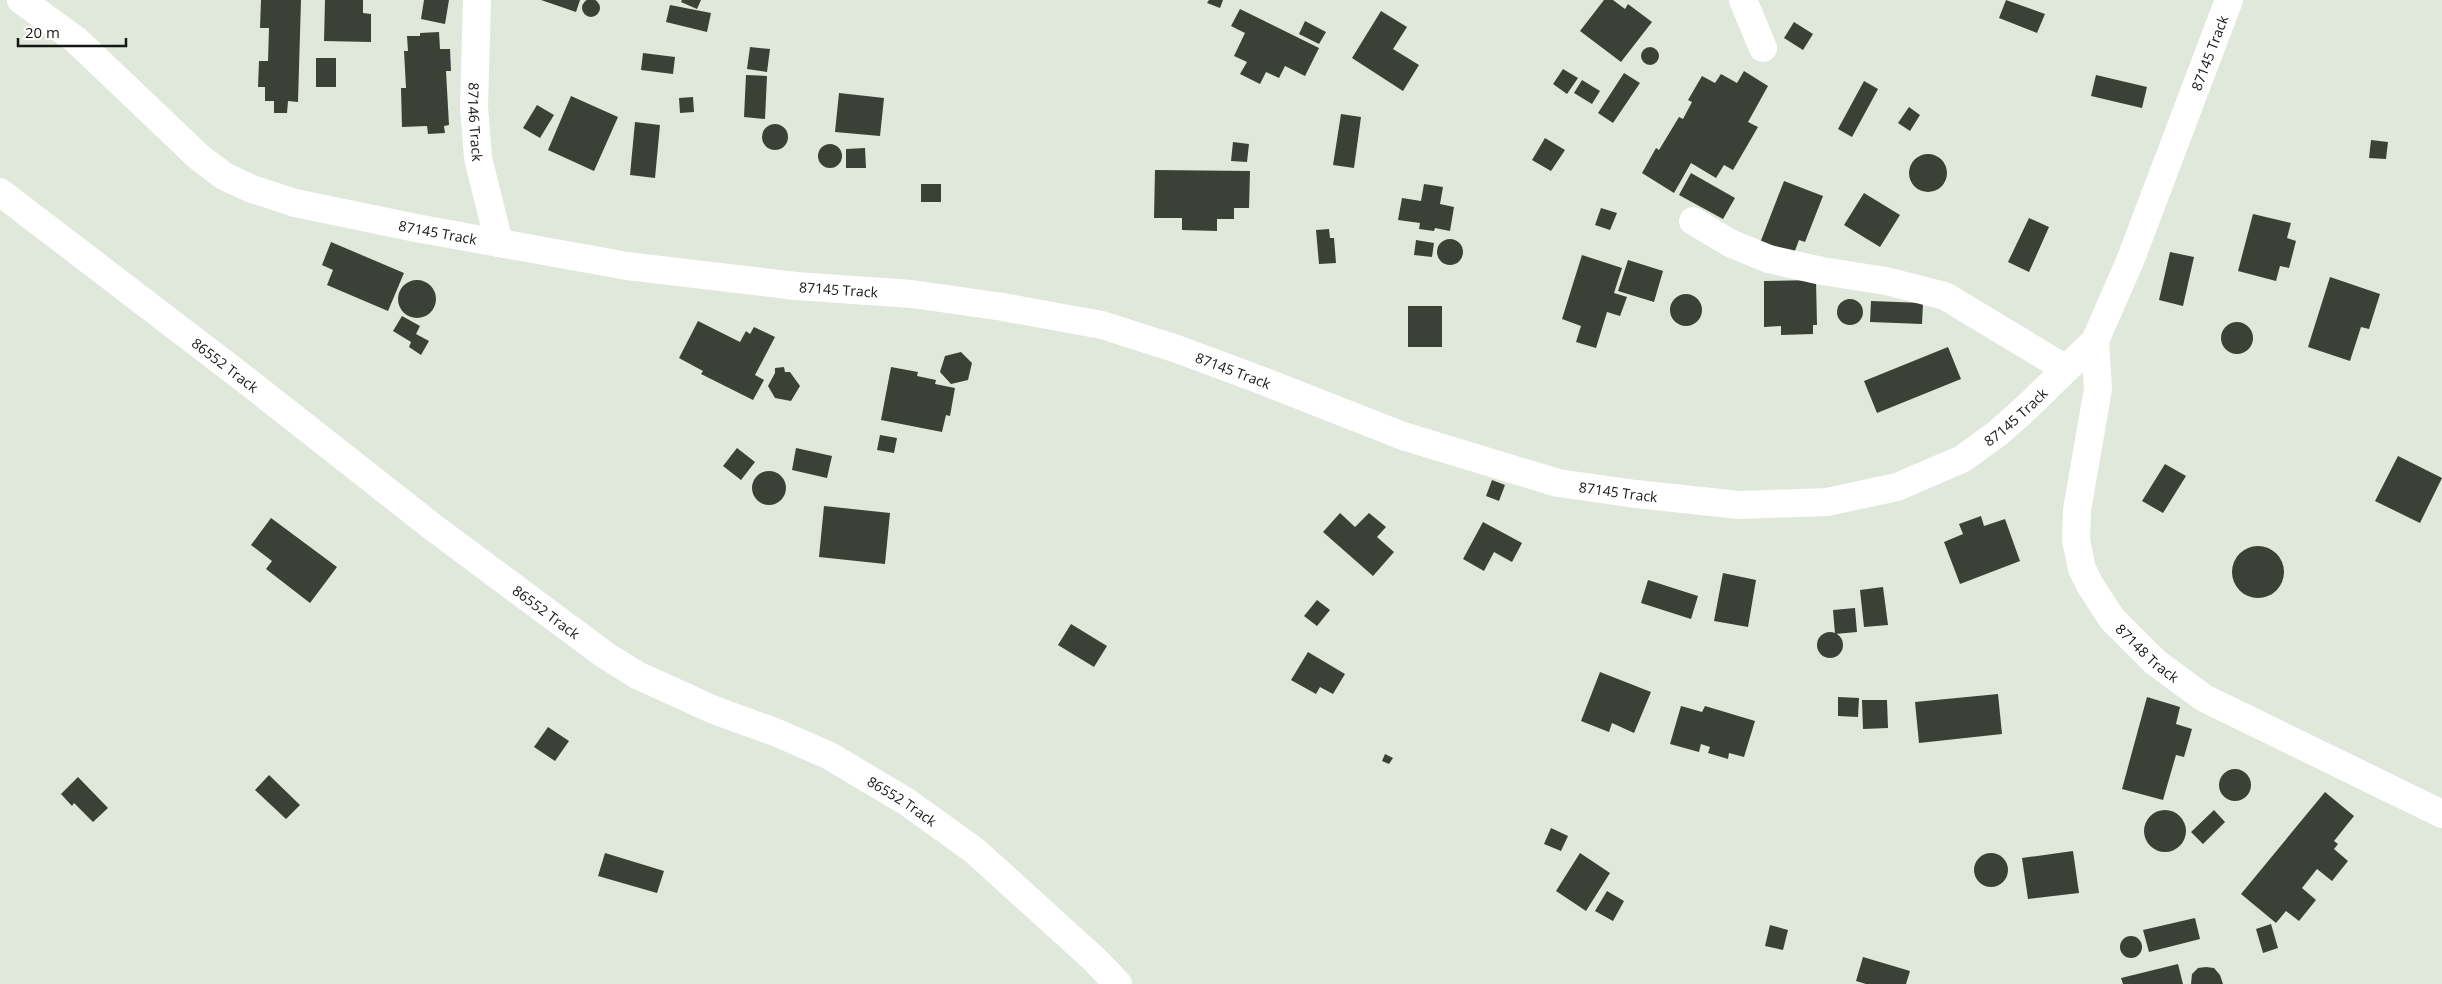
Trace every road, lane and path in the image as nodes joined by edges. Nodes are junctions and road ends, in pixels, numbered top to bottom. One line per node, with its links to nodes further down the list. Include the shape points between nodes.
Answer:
1 (21, 0): 8 (street, 87145 Track, via 76,40 199,157 224,176 295,203)
2 (477, 0): 8 (street, 87146 Track, via 474,106 478,158)
3 (1743, 0): 5 (street)
4 (2230, 0): 9 (street, 87145 Track, via 2130,261)
5 (1763, 48)
6 (0, 192): 12 (street, 86552 Track, via 434,528 605,655 665,689 828,755 867,777 975,851)
7 (1693, 221): 10 (street, via 1732,244 1770,259 1945,296)
8 (499, 243): 10 (street, 87145 Track, via 627,266 796,286 912,294 1102,325 1177,349 1403,436 1558,483 1739,505 1828,502 1897,487 1962,459 1998,433)
9 (2095, 341): 10 (street, 87145 Track); 11 (street, 87148 Track, via 2098,389 2077,510 2076,540 2082,569 2112,619 2155,662 2204,698)
10 (2066, 369)
11 (2442, 814)
12 (1118, 984)

